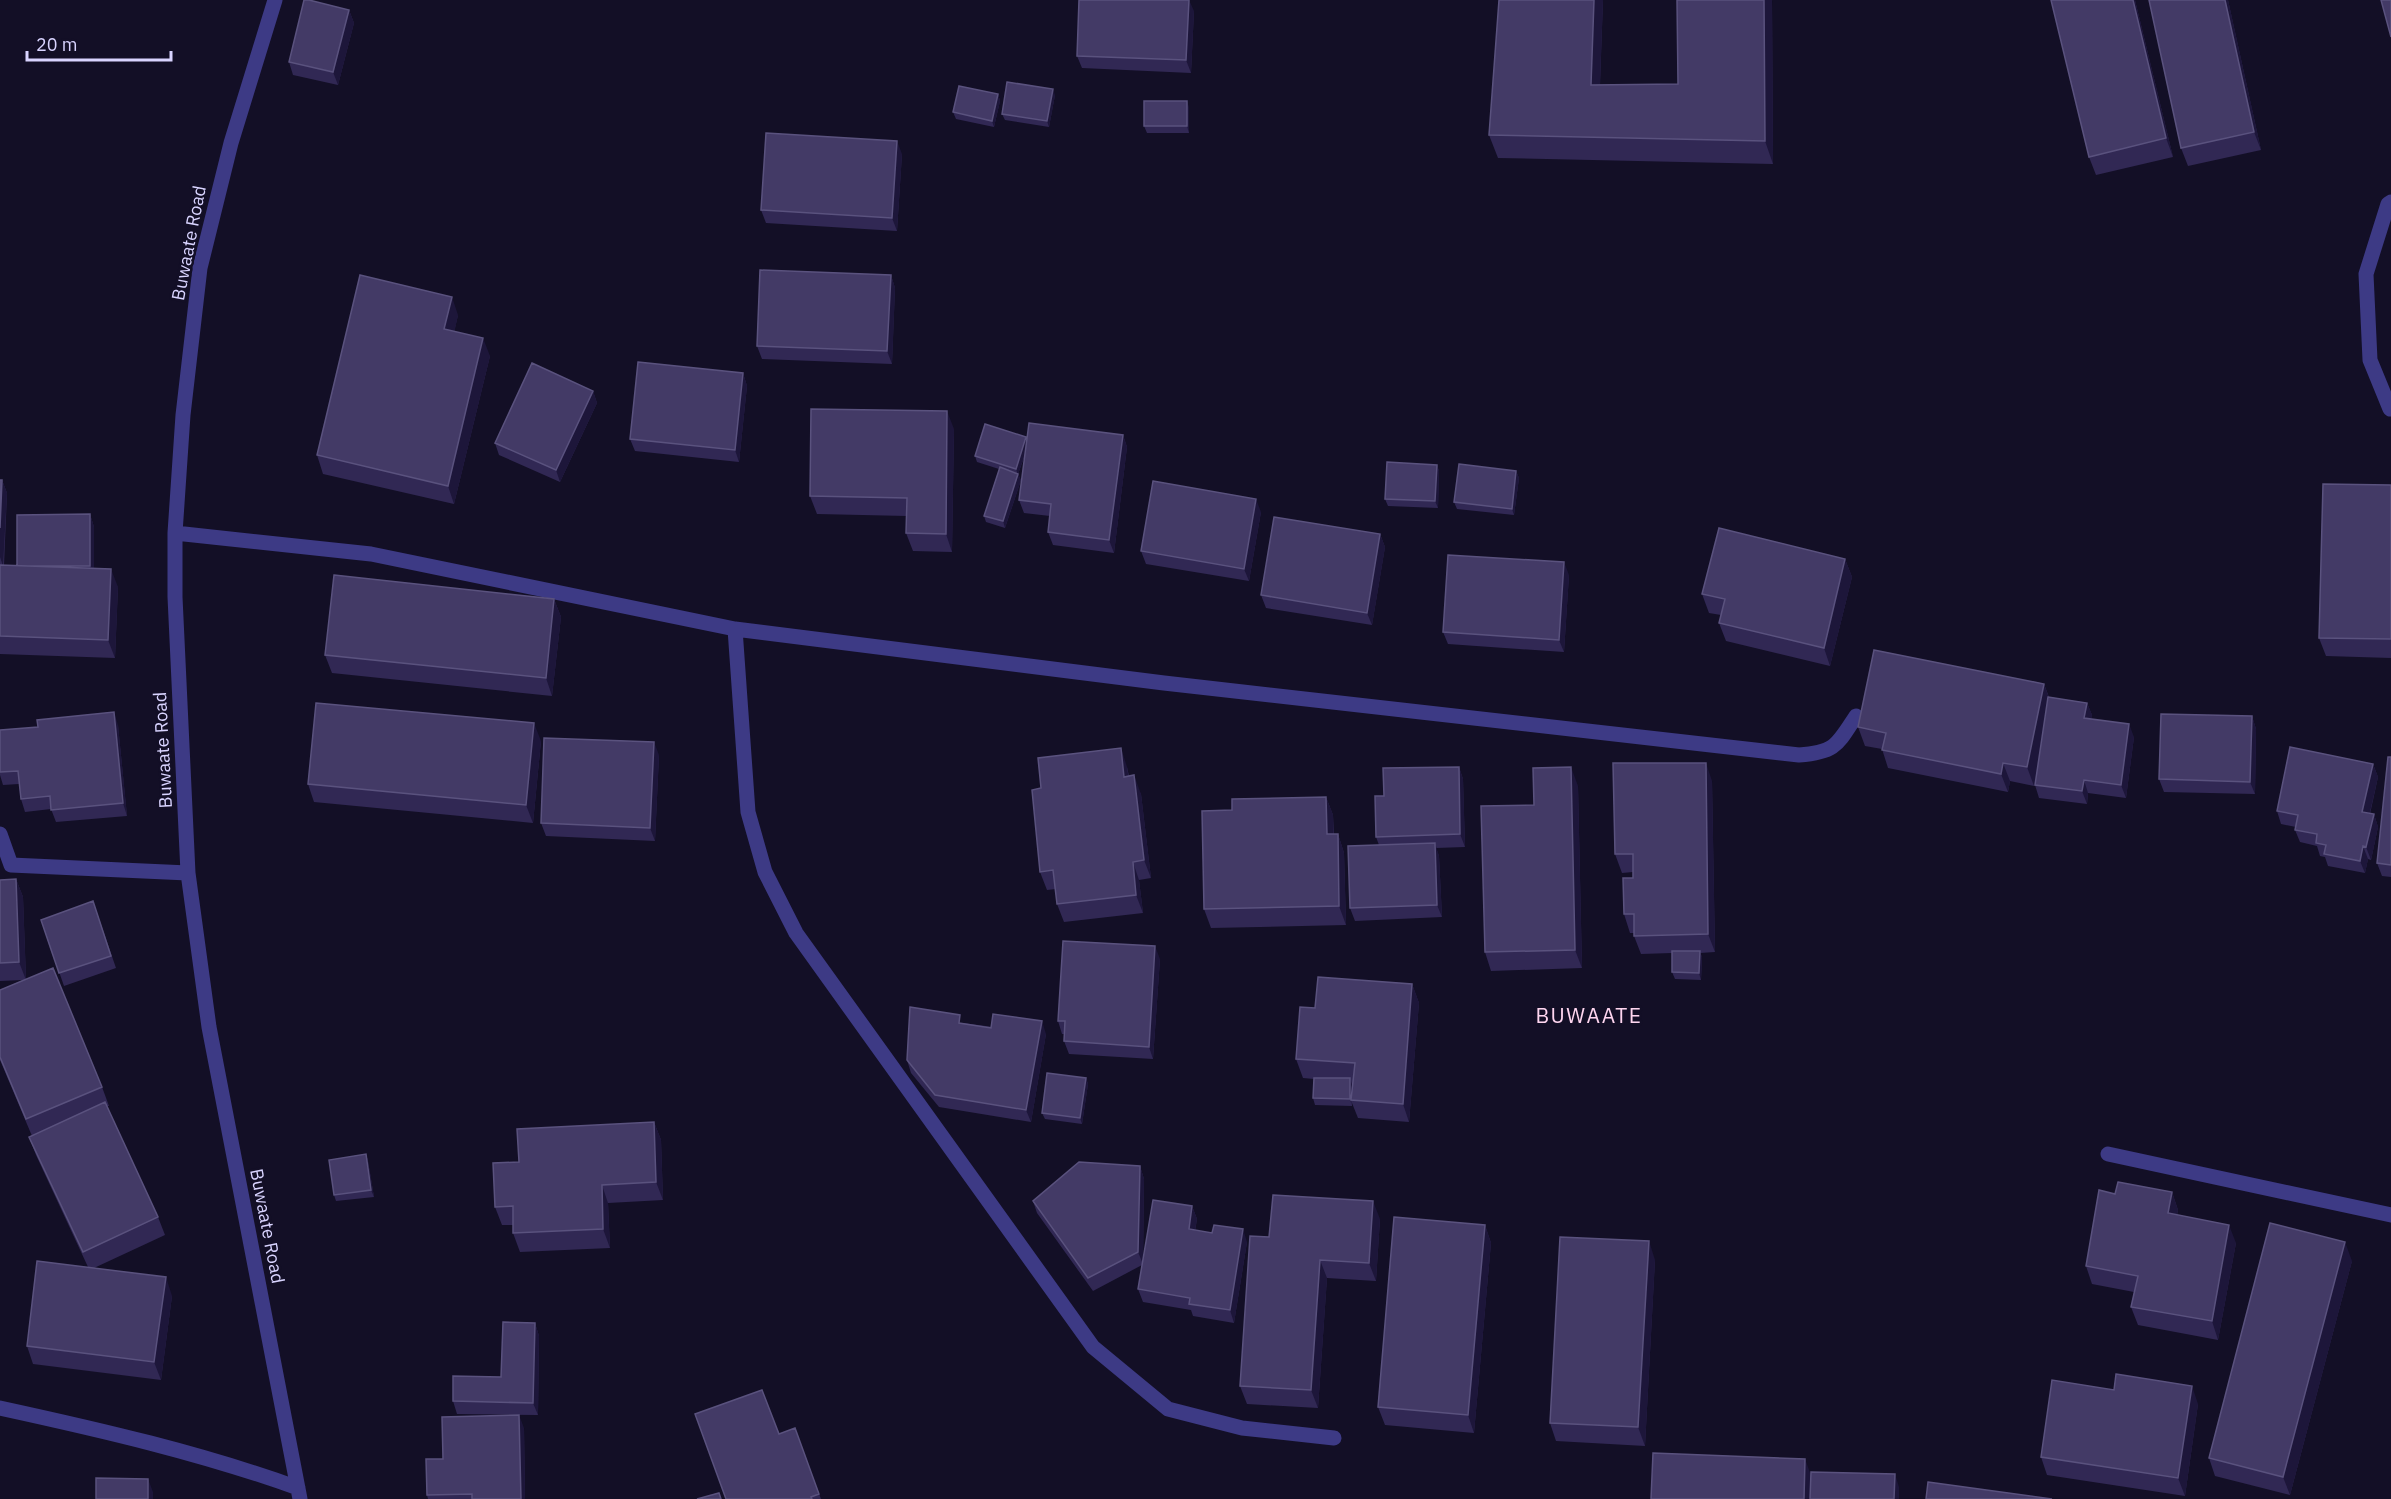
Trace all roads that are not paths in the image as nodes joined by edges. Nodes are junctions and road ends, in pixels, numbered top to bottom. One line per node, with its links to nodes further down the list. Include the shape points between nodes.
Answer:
1 (275, 0): 4 (street, Buwaate Road, via 231,143 200,268 183,415)
2 (2391, 202): 3 (street, via 2366,274 2370,360)
3 (2390, 409)
4 (175, 534): 5 (street, via 371,554); 8 (street, Buwaate Road)
5 (735, 629): 6 (street, via 1799,754 1820,753 1837,745); 12 (street, via 748,812 770,882 796,933 1093,1347 1168,1409 1242,1428)
6 (1856, 716)
7 (0, 834): 8 (street, via 11,865)
8 (188, 873): 13 (street, Buwaate Road, via 209,1028)
9 (2108, 1154): 10 (street)
10 (2391, 1215)
11 (0, 1408): 13 (street, via 234,1465)
12 (1334, 1438)
13 (298, 1493)

